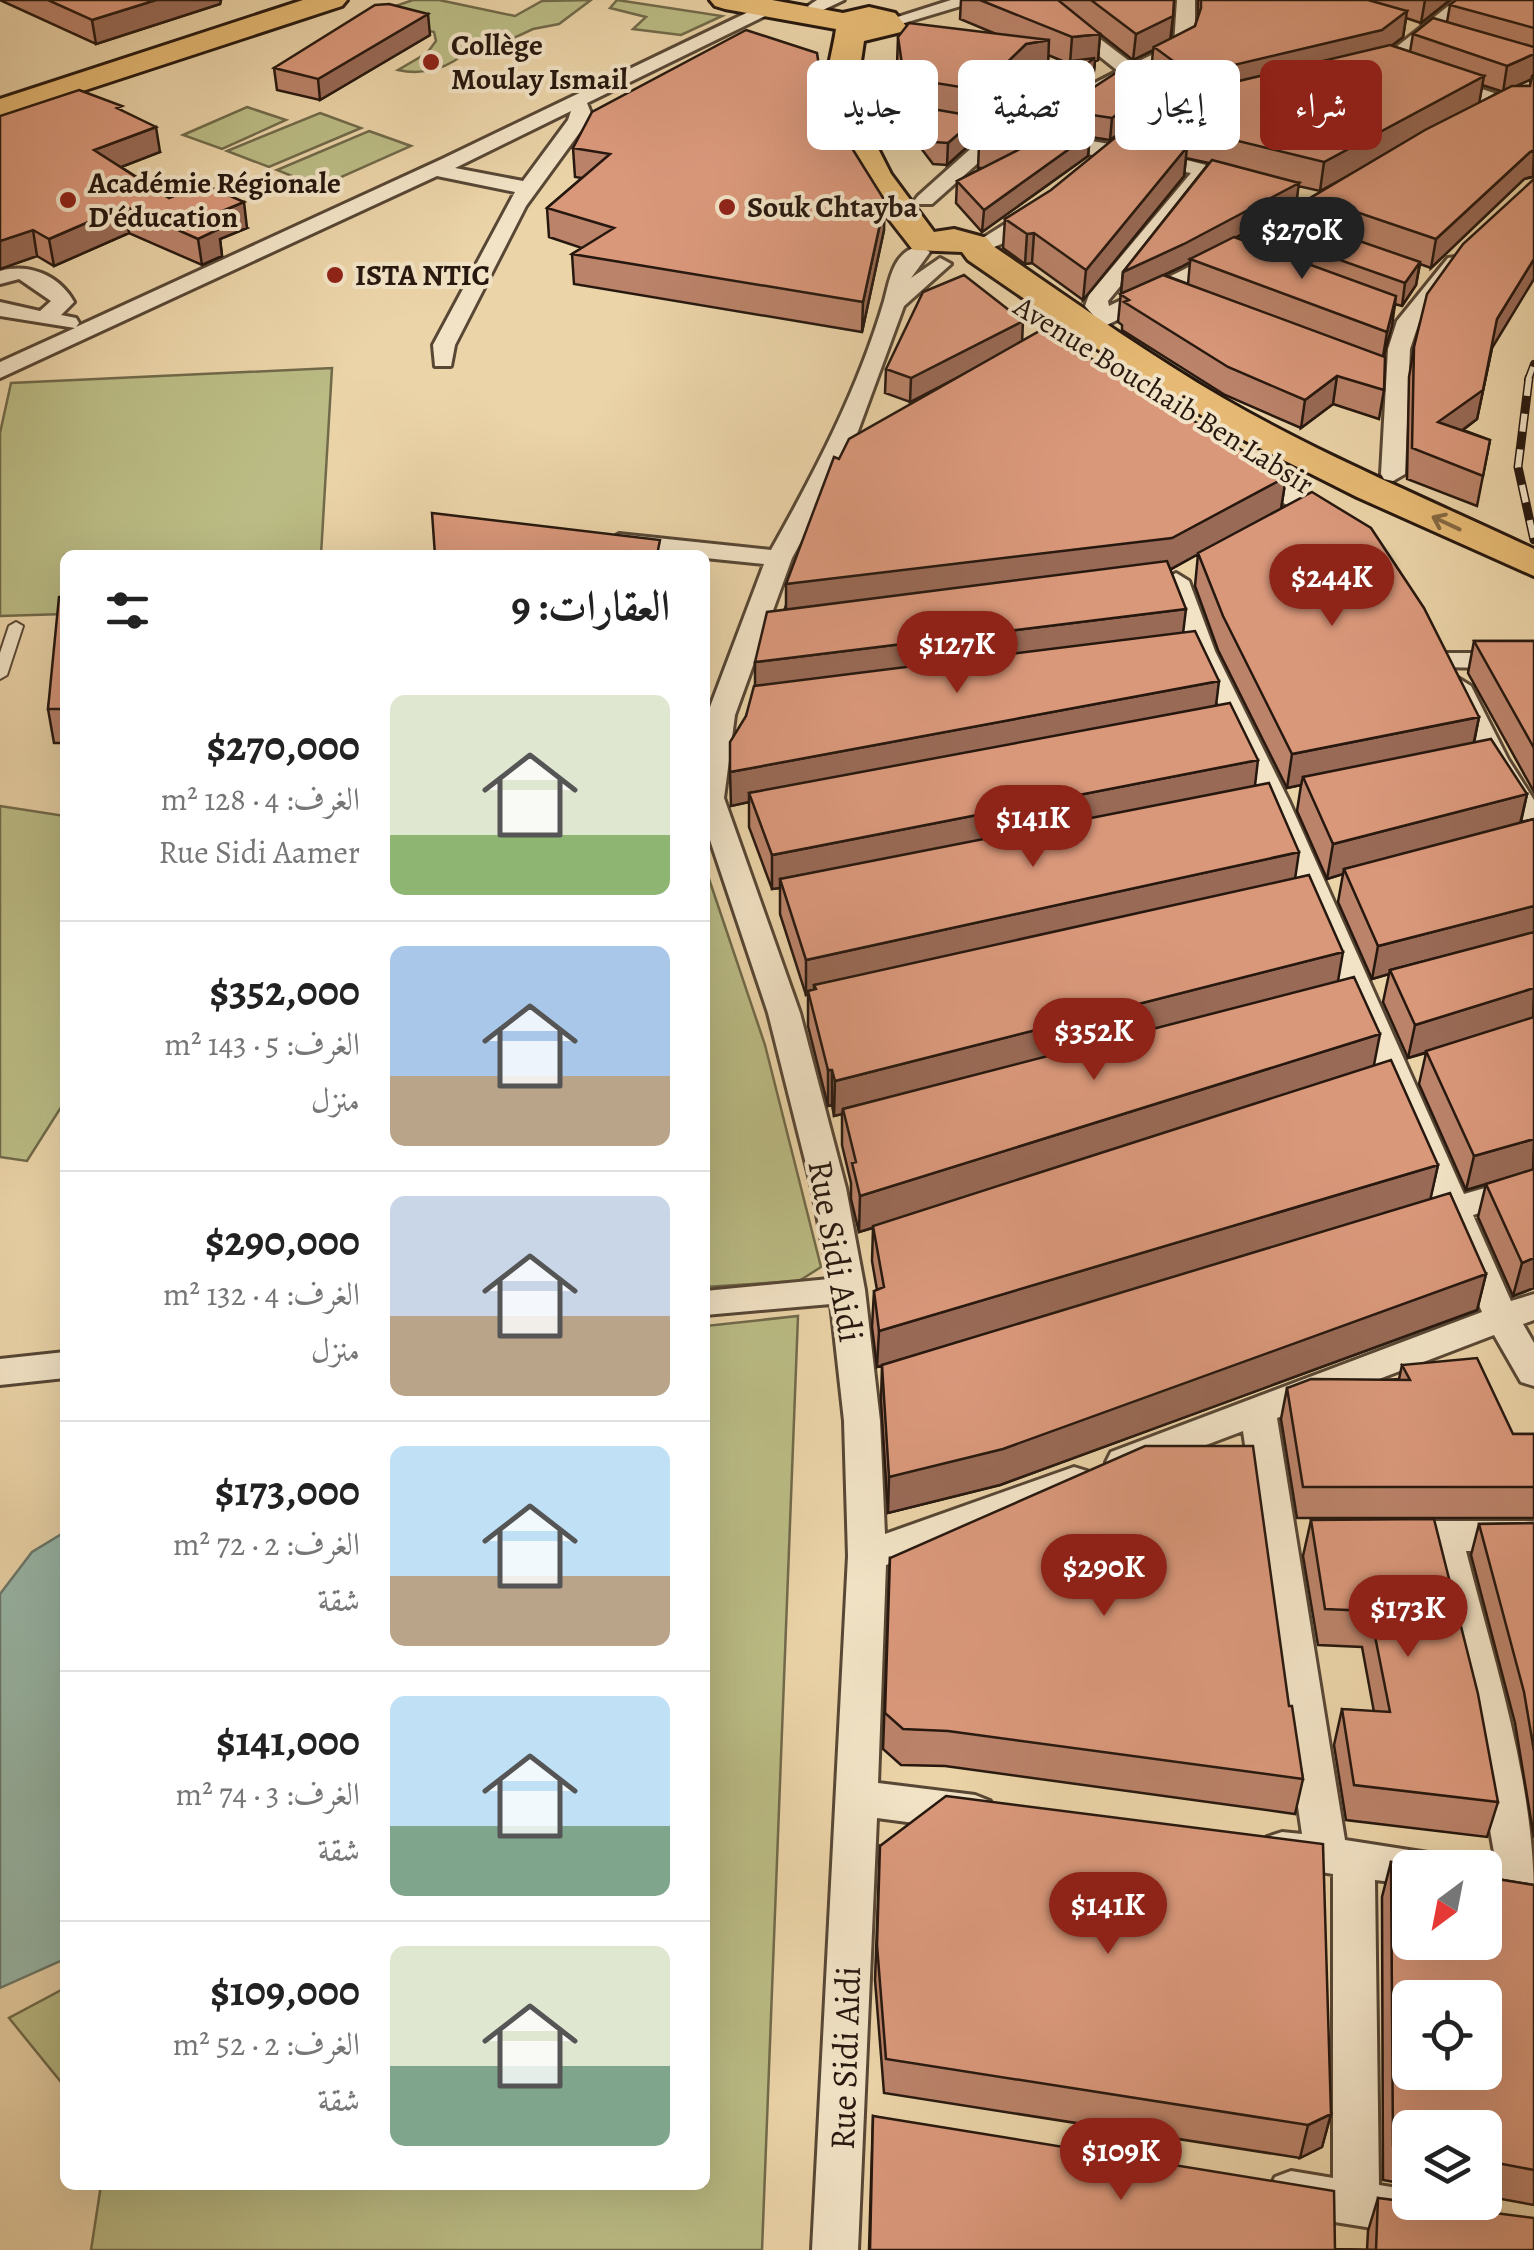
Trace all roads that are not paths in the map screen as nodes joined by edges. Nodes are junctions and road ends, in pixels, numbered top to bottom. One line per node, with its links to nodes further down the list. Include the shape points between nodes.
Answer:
1 (292, 0): 15 (main road)
2 (332, 0): 18 (main road)
3 (725, 0): 8 (main road)
4 (972, 0): 8 (street)
5 (1038, 0): 10 (street)
6 (1186, 0): 11 (street, via 1182,46)
7 (1467, 0): 12 (street, via 1423,34)
8 (837, 12): 9 (main road, Avenue Bouchaib Ben Labsir); 16 (street); 35 (main road, Avenue Bouchaib Ben Labsir, via 844,110 878,178)
9 (864, 60)
10 (1117, 60)
11 (1148, 60)
12 (1404, 69): 13 (street); 17 (street)
13 (1382, 71)
14 (1534, 88): 17 (street)
15 (0, 98)
16 (577, 101): 27 (street); 30 (street, via 578,121)
17 (1505, 103): 19 (street); 20 (street)
18 (0, 109)
19 (1534, 112)
20 (1474, 119)
21 (1095, 148): 25 (street)
22 (1115, 149): 25 (street)
23 (890, 150): 32 (main road, Avenue Bouchaib Ben Labsir)
24 (973, 150): 32 (street)
25 (1112, 151): 26 (street); 28 (street)
26 (1205, 169): 33 (street); 44 (street, via 1096,300)
27 (436, 170): 30 (street); 43 (street)
28 (1086, 173)
29 (1368, 176): 33 (street)
30 (528, 188): 45 (street, via 444,345)
31 (1059, 194): 35 (street, Rue Sidi Aidi, via 1001,237)
32 (925, 200): 35 (main road, Avenue Bouchaib Ben Labsir)
33 (1324, 202): 36 (street, via 1291,230)
34 (1474, 245): 49 (street, via 1429,279 1400,318 1389,378)
35 (951, 252): 44 (main road, Avenue Bouchaib Ben Labsir); 56 (street, Rue Sidi Aidi, via 894,304 854,443)
36 (1228, 254): 37 (street); 39 (street)
37 (1262, 267)
38 (0, 278): 42 (street, via 22,272 58,292 63,302)
39 (1160, 290): 40 (street); 44 (street)
40 (1198, 304)
41 (0, 309): 42 (street)
42 (47, 316): 43 (street)
43 (90, 330): 47 (street)
44 (1075, 337): 46 (street); 57 (main road, Avenue Bouchaib Ben Labsir, one-way to 44); 59 (main road, Avenue Bouchaib Ben Labsir, via 1271,468)
45 (443, 361)
46 (1001, 369)
47 (0, 370)
48 (1226, 456): 50 (street)
49 (1393, 474)
50 (1310, 508): 51 (street); 52 (street)
51 (1277, 526)
52 (1350, 535)
53 (593, 539): 54 (street)
54 (670, 550)
55 (710, 554): 56 (street)
56 (779, 558): 64 (street, Rue Sidi Aidi, via 762,632)
57 (1534, 564)
58 (1176, 579): 65 (street, via 1192,652)
59 (1534, 595)
60 (16, 626): 62 (lane)
61 (1534, 661): 67 (street, via 1442,653)
62 (0, 675)
63 (759, 710): 64 (street)
64 (713, 714): 73 (street, Rue Sidi Aidi, via 710,798)
65 (1237, 722): 66 (street); 70 (street)
66 (1199, 730)
67 (1494, 759): 68 (street); 74 (street)
68 (1458, 766)
69 (1312, 794): 70 (street)
70 (1276, 801): 71 (street); 76 (street)
71 (1238, 808)
72 (754, 814): 73 (street)
73 (717, 821): 85 (street, Rue Sidi Aidi, via 758,905 794,1011)
74 (1528, 834)
75 (1353, 885): 76 (street)
76 (1317, 894): 77 (street); 79 (street)
77 (1279, 902)
78 (1398, 983): 79 (street)
79 (1360, 992): 80 (street); 82 (street)
80 (1322, 1003)
81 (1432, 1067): 82 (street)
82 (1397, 1078): 83 (street); 87 (street)
83 (1360, 1090)
84 (851, 1128): 85 (street)
85 (814, 1137): 90 (street, Rue Sidi Aidi)
86 (1534, 1186): 87 (street)
87 (1454, 1209): 88 (street); 93 (street)
88 (1400, 1226)
89 (880, 1243): 90 (street)
90 (844, 1254): 91 (street, Rue Sidi Aidi)
91 (848, 1290): 92 (street); 98 (street, Rue Sidi Aidi)
92 (710, 1303)
93 (1518, 1312): 96 (street); 99 (street)
94 (60, 1366): 95 (street)
95 (0, 1372)
96 (1534, 1374)
97 (895, 1379): 98 (street)
98 (859, 1390): 103 (street, Rue Sidi Aidi)
99 (1258, 1411): 103 (street); 107 (street, via 1296,1537)
100 (1388, 1536): 101 (street)
101 (1443, 1536): 102 (street); 109 (street, via 1492,1728)
102 (1534, 1536)
103 (866, 1556): 104 (street, Rue Sidi Aidi)
104 (855, 1798): 105 (street); 113 (street, Rue Sidi Aidi, via 864,2119)
105 (1012, 1817)
106 (1248, 1846): 107 (street)
107 (1340, 1856): 108 (street); 111 (street)
108 (1392, 1863)
109 (1513, 1879)
110 (1258, 2187): 111 (street)
111 (1356, 2204): 112 (street)
112 (1392, 2209)
113 (835, 2250)

